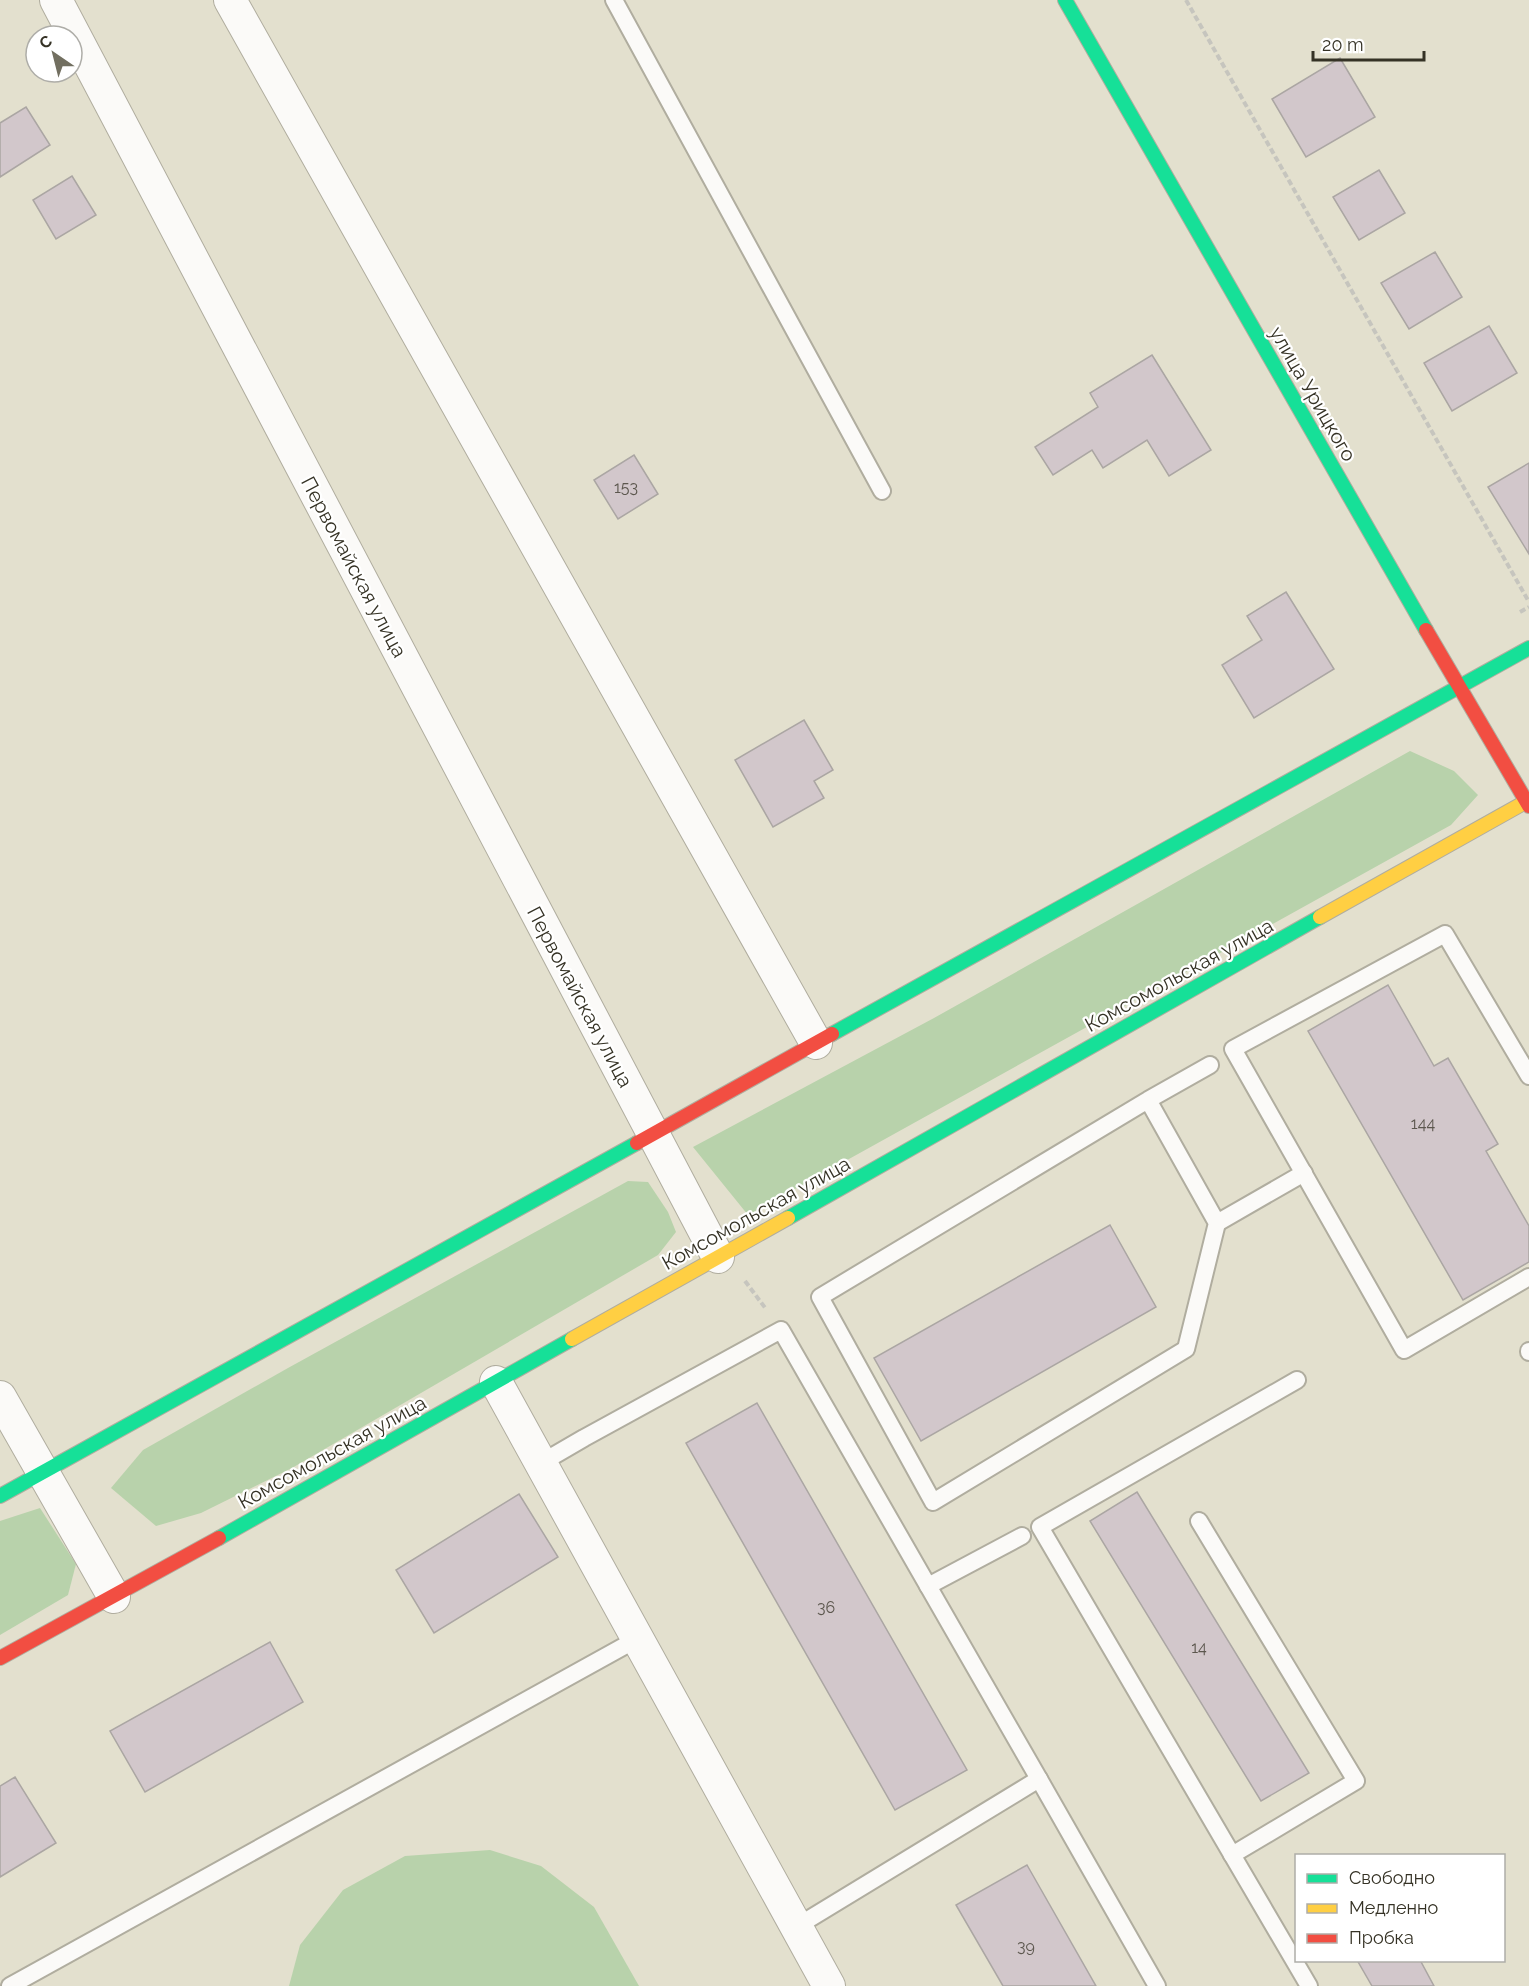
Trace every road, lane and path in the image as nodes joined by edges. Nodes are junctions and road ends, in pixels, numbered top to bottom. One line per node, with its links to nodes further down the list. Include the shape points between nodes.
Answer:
1 (56, 0): 15 (street, Первомайская улица)
2 (230, 0): 11 (street)
3 (614, 0): 6 (lane)
4 (1065, 0): 9 (street, улица Урицкого)
5 (1186, 0): 7 (path)
6 (882, 491)
7 (1529, 602)
8 (1529, 648): 9 (street)
9 (1459, 687): 10 (street, улица Урицкого); 11 (street)
10 (1528, 802): 18 (street, Комсомольская улица)
11 (816, 1043): 15 (street)
12 (1210, 1065): 14 (lane)
13 (1529, 1076): 16 (lane, via 1445,934 1233,1049)
14 (1148, 1100): 17 (lane); 17 (lane, via 820,1297 933,1502 1186,1349)
15 (652, 1134): 18 (street, Первомайская улица); 25 (street)
16 (1304, 1173): 17 (lane); 19 (lane, via 1404,1350)
17 (1217, 1223)
18 (718, 1257): 20 (path, via 742,1278); 22 (street, Комсомольская улица)
19 (1529, 1277)
20 (781, 1330): 24 (lane); 29 (lane)
21 (1297, 1380): 34 (lane, via 1040,1527)
22 (496, 1382): 24 (street); 30 (street, Комсомольская улица)
23 (0, 1397): 25 (street)
24 (541, 1463): 31 (street)
25 (42, 1472): 26 (street); 30 (street)
26 (0, 1496)
27 (1199, 1521): 34 (lane, via 1356,1781)
28 (1022, 1536): 29 (lane)
29 (928, 1586): 33 (lane)
30 (114, 1597): 32 (street, Комсомольская улица)
31 (637, 1639): 35 (street); 36 (lane)
32 (0, 1658)
33 (1039, 1779): 35 (lane); 38 (lane)
34 (1232, 1855): 39 (lane)
35 (796, 1927): 37 (street)
36 (10, 1986)
37 (829, 1986)
38 (1156, 1986)
39 (1309, 1986)

